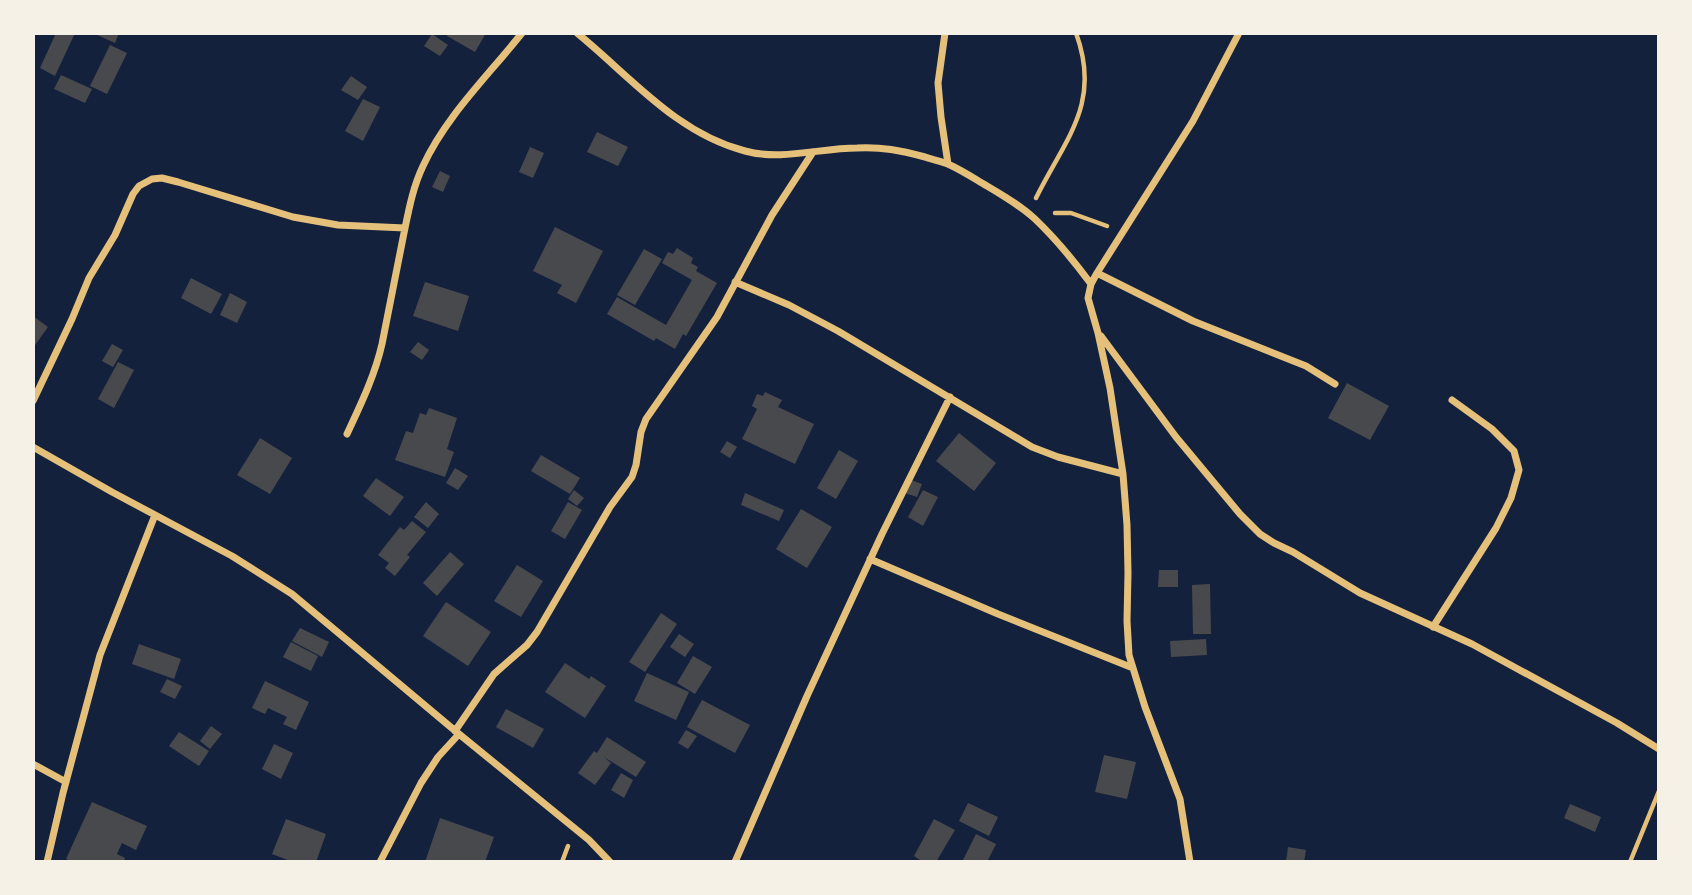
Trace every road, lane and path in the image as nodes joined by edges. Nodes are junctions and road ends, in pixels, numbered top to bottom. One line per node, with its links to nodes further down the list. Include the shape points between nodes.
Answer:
1 (522, 33): 9 (street, via 436,141 421,169)
2 (577, 33): 6 (street, via 630,82 706,137 747,152)
3 (945, 33): 7 (street, via 938,83)
4 (1076, 33): 8 (path, via 1085,65 1082,104)
5 (1239, 33): 10 (street, via 1193,121)
6 (813, 152): 7 (street, via 879,147); 12 (street)
7 (948, 164): 8 (street)
8 (1031, 216): 10 (path, via 1071,213); 13 (street)
9 (405, 228): 18 (street, via 293,218 178,182 152,179 133,194); 19 (street, via 375,370)
10 (1124, 230): 11 (street)
11 (1097, 273): 13 (street); 15 (street, via 1193,321 1306,366)
12 (735, 282): 16 (street, via 838,331); 26 (street, via 717,317 646,419 632,477 537,632 494,674)
13 (1091, 284): 14 (street, via 1088,298)
14 (1098, 332): 21 (street); 24 (street, via 1176,437 1260,534 1360,593)
15 (1335, 384)
16 (950, 397): 21 (street, via 1032,447); 23 (street)
17 (1452, 400): 24 (street, via 1492,429 1514,452 1519,470 1496,528)
18 (33, 401)
19 (347, 433)
20 (33, 447): 22 (street)
21 (1123, 474): 25 (street, via 1126,621)
22 (155, 515): 26 (street, via 292,594); 29 (street, via 100,655)
23 (870, 558): 25 (street); 34 (street)
24 (1433, 627): 27 (street)
25 (1133, 668): 35 (street, via 1180,799)
26 (457, 733): 32 (street, via 421,782); 33 (street)
27 (1659, 748)
28 (33, 764): 29 (street)
29 (66, 782): 31 (street)
30 (1659, 791): 36 (path)
31 (47, 862)
32 (380, 862)
33 (610, 862)
34 (735, 862)
35 (1190, 862)
36 (1630, 862)

